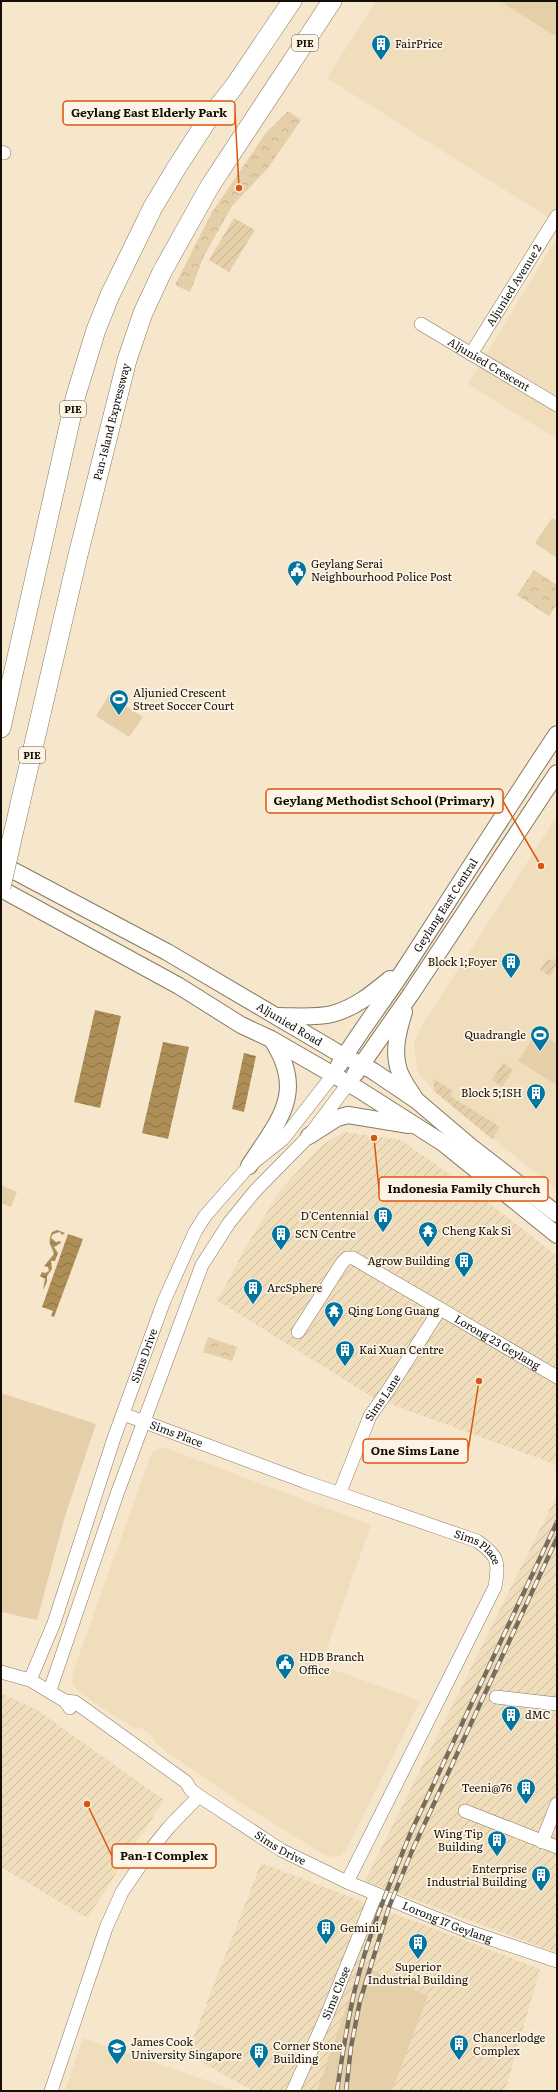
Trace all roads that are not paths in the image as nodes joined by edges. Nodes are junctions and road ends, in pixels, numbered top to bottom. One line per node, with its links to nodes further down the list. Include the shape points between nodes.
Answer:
1 (292, 1): 8 (highway, PIE, via 253,60 206,122 153,207 124,264 96,330 76,395)
2 (332, 1): 12 (highway, Pan-Island Expressway / PIE, bridge, via 210,186 153,291 126,360)
3 (557, 216): 6 (street, Aljunied Avenue 2)
4 (557, 228): 6 (street, Aljunied Avenue 2)
5 (421, 324): 6 (street, Aljunied Crescent)
6 (474, 356): 7 (street, Aljunied Crescent)
7 (557, 405)
8 (1, 728)
9 (557, 734): 13 (main road, Geylang East Central)
10 (557, 774): 14 (main road, Geylang East Central)
11 (1, 864): 15 (main road, Aljunied Road, via 147,941)
12 (1, 888): 16 (main road, Aljunied Road, via 179,986 241,1025)
13 (406, 966): 15 (main road, via 369,996 332,1014); 17 (main road, Geylang East Central)
14 (411, 994): 18 (main road, Geylang East Central); 21 (main road, via 398,1031 396,1050 399,1072)
15 (277, 1016): 17 (main road, Aljunied Road)
16 (271, 1039): 19 (main road, Aljunied Road); 24 (main road, via 286,1064 289,1082 283,1114)
17 (344, 1056): 18 (main road, Aljunied Road); 19 (main road, Geylang East Central)
18 (361, 1065): 20 (main road, Geylang East Central); 21 (main road, Aljunied Road)
19 (333, 1075): 20 (main road, Aljunied Road); 24 (street, Sims Drive, via 283,1139)
20 (348, 1084): 22 (main road, Aljunied Road); 23 (street, Sims Drive)
21 (416, 1100): 25 (main road, Aljunied Road)
22 (420, 1128): 23 (main road, via 348,1115 337,1118); 26 (main road, Aljunied Road, via 472,1164)
23 (309, 1136): 31 (street, Sims Drive, via 255,1191 229,1223 202,1264)
24 (249, 1166): 30 (street, Sims Drive, via 205,1216 195,1232 164,1301)
25 (557, 1214)
26 (557, 1234)
27 (440, 1309): 28 (street, Lorong 23 Geylang, via 353,1258 347,1258); 29 (street, Lorong 23 Geylang); 32 (street, Sims Lane, via 370,1416)
28 (298, 1332)
29 (557, 1377)
30 (123, 1414): 31 (street, Sims Place); 34 (street, Sims Drive, via 87,1516 72,1572 54,1623)
31 (144, 1422): 32 (street, Sims Place); 35 (street, Sims Drive)
32 (340, 1492): 43 (street, Sims Place, via 477,1541 495,1555 497,1564 495,1587)
33 (1, 1672): 34 (street)
34 (27, 1678): 35 (street, Sims Drive)
35 (50, 1690): 38 (street, Sims Drive, via 66,1701 71,1710 181,1789)
36 (496, 1697): 37 (street)
37 (557, 1704)
38 (195, 1793): 43 (street, Sims Drive, via 281,1850); 48 (street, via 122,1892 106,1928)
39 (557, 1804): 41 (street)
40 (465, 1811): 41 (street)
41 (542, 1842): 42 (street)
42 (557, 1847)
43 (348, 1882): 44 (street, Sims Drive)
44 (376, 1894): 45 (street, Lorong 17 Geylang); 49 (street, Sims Close)
45 (518, 1949): 46 (street, Lorong 17 Geylang); 47 (street, Lorong 17 Geylang)
46 (557, 1961)
47 (557, 1965)
48 (51, 2091)
49 (293, 2091)

